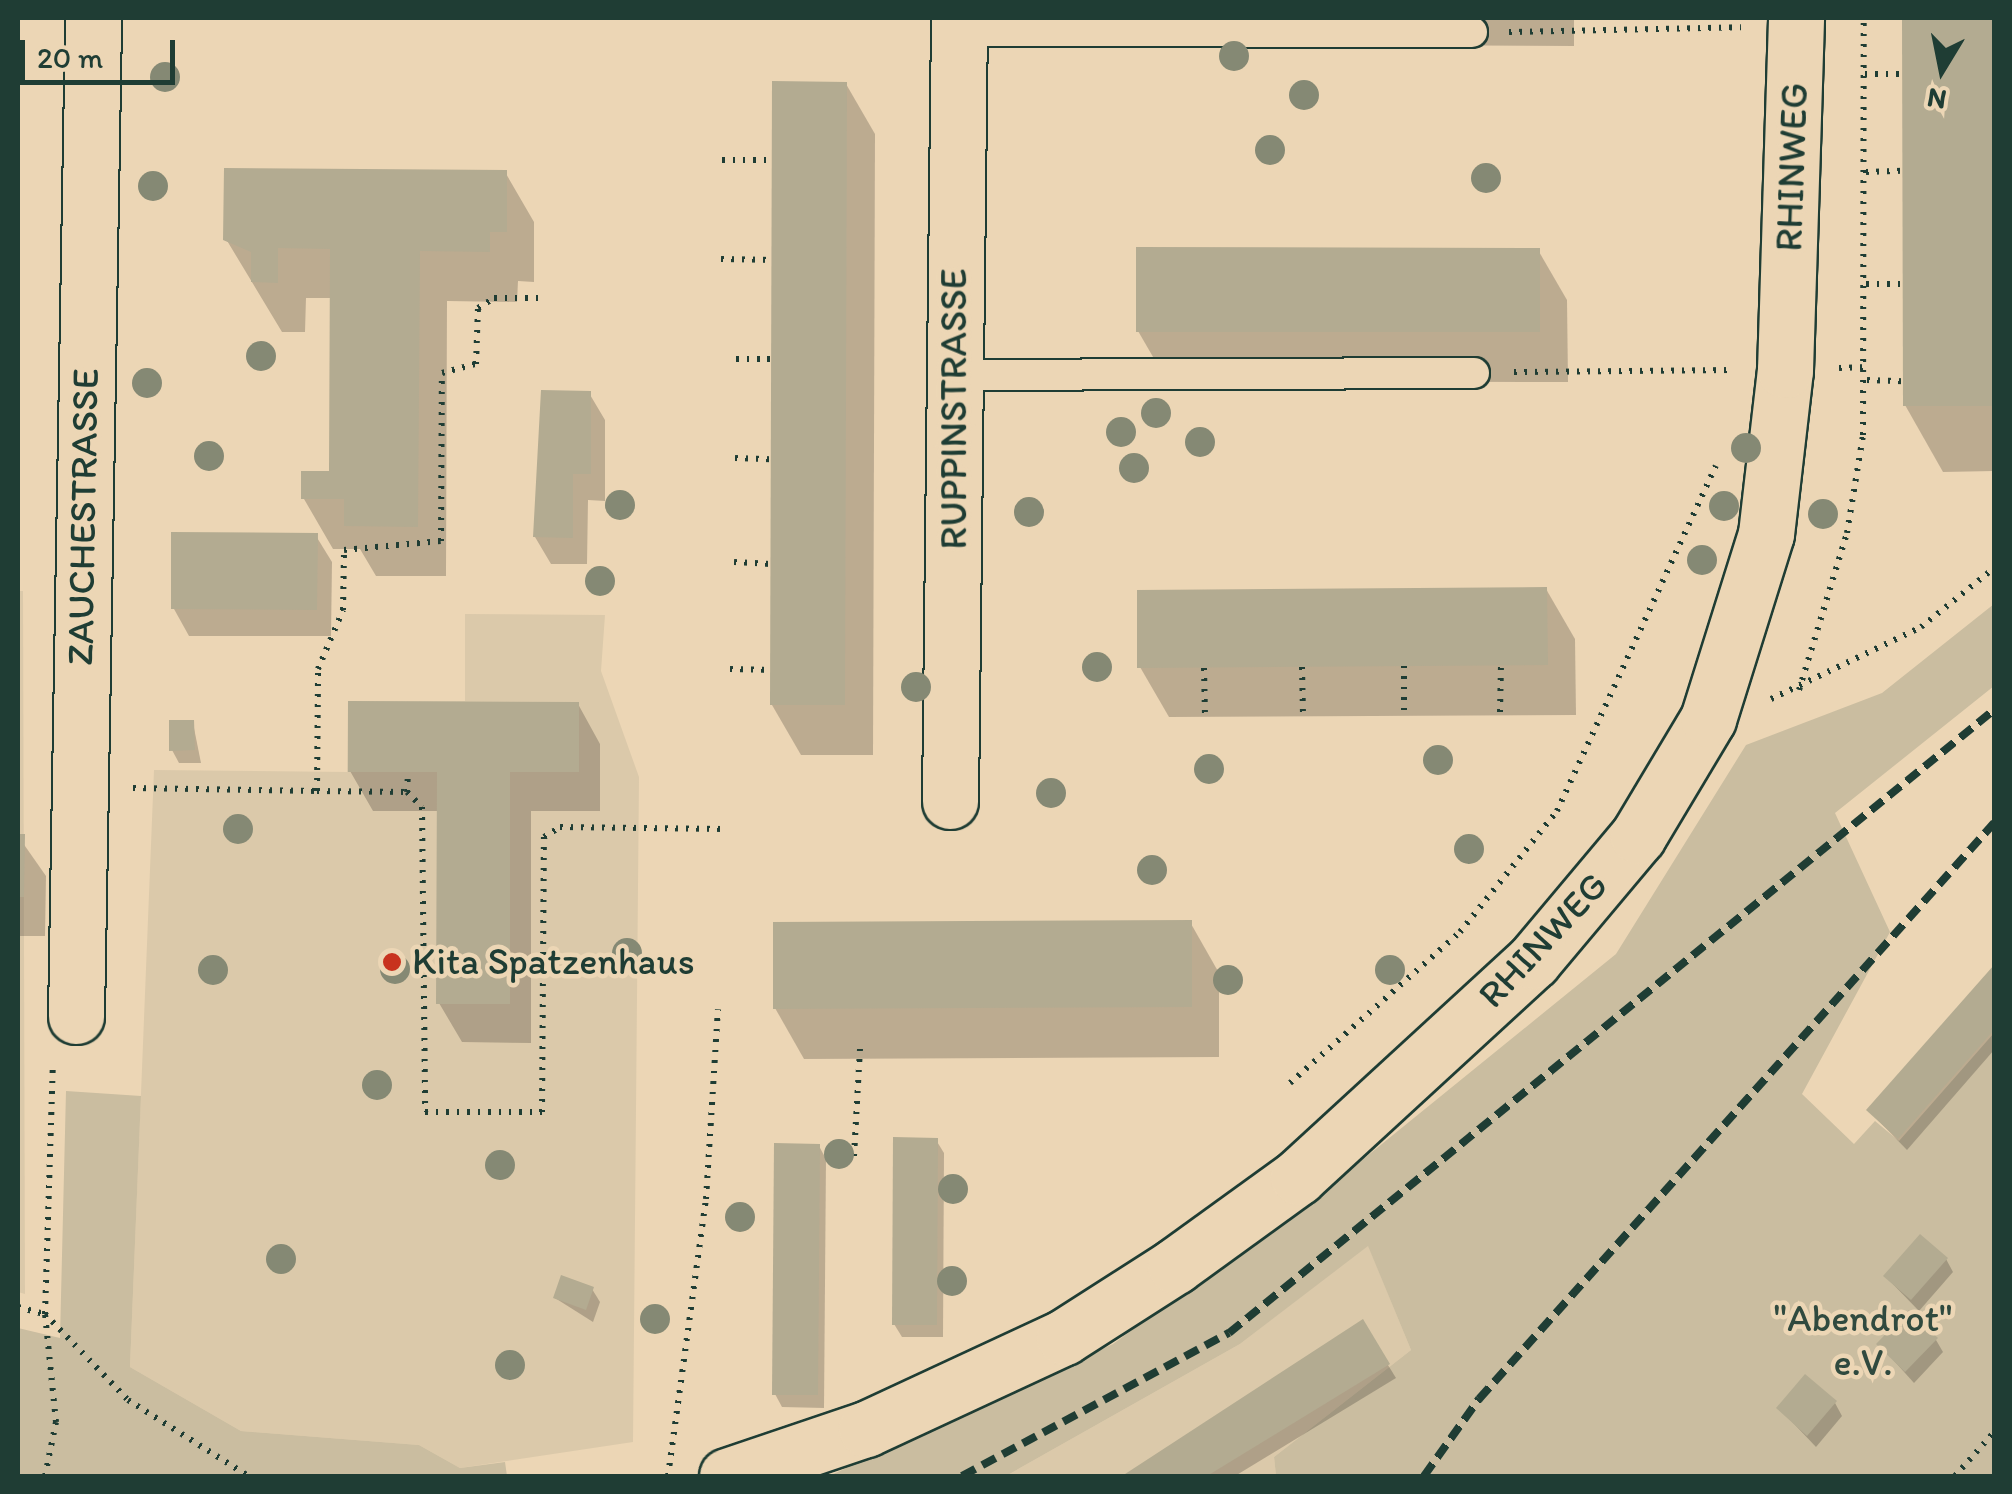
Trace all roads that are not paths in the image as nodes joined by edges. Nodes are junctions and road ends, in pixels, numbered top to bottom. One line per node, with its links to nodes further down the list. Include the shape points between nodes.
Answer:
1 (93, 18): 8 (street, ZAUCHESTRASSE)
2 (1796, 22): 9 (street, RHINWEG, via 1763,379 1766,534 1708,719 1638,836 1533,961 1298,1177 1064,1337 866,1428)
3 (958, 24): 4 (lane); 6 (street, RUPPINSTRASSE)
4 (1472, 32)
5 (1474, 373): 6 (lane)
6 (954, 376): 7 (street, RUPPINSTRASSE)
7 (950, 802)
8 (76, 1016)
9 (728, 1476)

